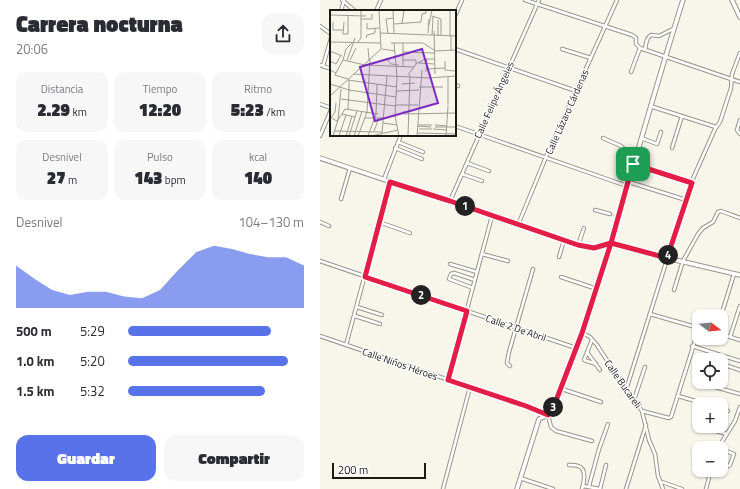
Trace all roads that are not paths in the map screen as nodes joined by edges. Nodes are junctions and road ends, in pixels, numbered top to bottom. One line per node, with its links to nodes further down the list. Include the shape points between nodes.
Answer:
1 (344, 0): 10 (street); 11 (street)
2 (381, 0): 12 (street)
3 (462, 0): 13 (street)
4 (525, 0): 9 (street)
5 (539, 0): 9 (street, Calle Felipe Ángeles)
6 (617, 0): 16 (street, Calle Lázaro Cárdenas)
7 (683, 0): 17 (main road)
8 (732, 0): 14 (main road)
9 (537, 4): 16 (street); 28 (street, Calle Felipe Ángeles)
10 (341, 10)
11 (354, 10)
12 (376, 10)
13 (456, 14)
14 (740, 17)
15 (320, 26): 18 (street)
16 (605, 27): 21 (street, via 634,37); 26 (street, Calle Lázaro Cárdenas)
17 (675, 28): 23 (street, via 660,36 651,34); 25 (main road)
18 (330, 33)
19 (330, 41): 27 (street)
20 (562, 48): 26 (street)
21 (640, 48): 23 (street); 29 (street)
22 (456, 49): 28 (street)
23 (645, 50): 25 (street)
24 (740, 53): 30 (street)
25 (666, 57): 30 (street); 34 (main road)
26 (591, 58): 32 (street, Calle Lázaro Cárdenas)
27 (321, 65)
28 (509, 68): 32 (street); 42 (street, Calle Felipe Ángeles)
29 (631, 72)
30 (732, 80): 31 (street); 40 (street, via 720,122)
31 (740, 82)
32 (576, 91): 55 (street, Calle Lázaro Cárdenas)
33 (320, 104): 35 (street)
34 (650, 106): 37 (street); 47 (main road)
35 (330, 109)
36 (330, 111): 44 (street)
37 (682, 116): 40 (street); 50 (street)
38 (740, 120): 43 (street, via 737,130)
39 (456, 126): 42 (street)
40 (716, 127): 64 (street)
41 (661, 132): 47 (street, via 657,144)
42 (480, 134): 55 (street); 56 (street, Calle Felipe Ángeles)
43 (740, 134)
44 (320, 136)
45 (401, 136): 48 (street)
46 (603, 138): 52 (street)
47 (641, 138): 52 (main road)
48 (398, 142): 49 (street); 51 (street)
49 (395, 148): 54 (street); 61 (street)
50 (672, 148)
51 (423, 152)
52 (636, 155): 57 (main road)
53 (320, 158): 58 (main road)
54 (422, 158)
55 (546, 158): 65 (street); 75 (street, Calle Lázaro Cárdenas)
56 (467, 163): 59 (street); 60 (street, Calle Felipe Ángeles)
57 (633, 164): 64 (street); 65 (main road)
58 (350, 168): 61 (main road); 66 (street)
59 (489, 171)
60 (462, 174): 62 (street); 68 (street, Calle Felipe Ángeles)
61 (384, 180): 63 (main road)
62 (482, 181)
63 (390, 182): 68 (main road); 74 (street)
64 (692, 183): 67 (street)
65 (628, 184): 67 (street); 80 (main road)
66 (341, 199)
67 (686, 200): 84 (street)
68 (450, 201): 71 (main road)
69 (595, 210): 70 (street)
70 (610, 214)
71 (492, 216): 75 (main road); 82 (street)
72 (740, 218): 87 (street, via 718,212 713,222 698,234)
73 (320, 222): 76 (street)
74 (379, 222): 78 (street); 93 (street)
75 (518, 225): 79 (main road)
76 (329, 226)
77 (584, 228): 81 (street)
78 (410, 233)
79 (564, 240): 81 (main road); 83 (street)
80 (611, 243): 81 (main road, via 594,248); 84 (main road); 97 (main road)
81 (578, 245)
82 (482, 254): 86 (street); 90 (street)
83 (559, 257)
84 (667, 258): 87 (main road); 103 (street)
85 (320, 261): 93 (street, Calle 2 De Abril)
86 (508, 261)
87 (683, 261): 91 (main road); 98 (street)
88 (450, 264): 90 (street)
89 (533, 269): 108 (street)
90 (477, 272): 95 (street)
91 (734, 274): 92 (main road); 101 (street)
92 (740, 275)
93 (365, 277): 100 (street); 102 (street, Calle 2 De Abril)
94 (561, 278): 97 (street)
95 (475, 280): 96 (street); 96 (street, via 454,273 449,279)
96 (473, 288): 102 (street)
97 (597, 289): 109 (main road)
98 (674, 290)
99 (740, 306): 111 (street)
100 (357, 307): 104 (street); 105 (street)
101 (723, 309)
102 (467, 311): 108 (street, Calle 2 De Abril); 125 (street)
103 (650, 314): 107 (street); 129 (street)
104 (382, 315)
105 (355, 316): 106 (street); 114 (street)
106 (380, 324)
107 (692, 326)
108 (516, 328): 116 (street, Calle 2 De Abril); 120 (street, via 507,360)
109 (582, 333): 112 (street, Calle Bucareli); 116 (main road)
110 (320, 336): 114 (street, Calle Niños Héroes)
111 (730, 337): 113 (street)
112 (592, 340): 117 (street); 129 (street, Calle Bucareli)
113 (740, 340)
114 (346, 345): 125 (street, Calle Niños Héroes)
115 (692, 346): 118 (street); 131 (street)
116 (576, 348): 127 (main road)
117 (587, 352): 119 (street); 119 (street, via 584,361)
118 (740, 361)
119 (596, 364): 123 (street)
120 (510, 366)
121 (645, 367): 132 (street)
122 (728, 367): 124 (street)
123 (600, 370)
124 (740, 370)
125 (448, 380): 126 (street, Calle Niños Héroes)
126 (470, 387): 137 (street, Calle Niños Héroes); 153 (street)
127 (561, 388): 134 (street); 137 (main road)
128 (724, 389): 130 (street)
129 (626, 390): 132 (street, Calle Bucareli)
130 (740, 394)
131 (678, 396): 133 (street); 136 (street, via 670,418)
132 (634, 400): 136 (street, Calle Bucareli)
133 (692, 400)
134 (601, 402)
135 (740, 408): 141 (street)
136 (642, 411): 139 (street, Calle Bucareli)
137 (548, 415): 142 (street, via 551,427 556,431); 149 (main road, via 538,419)
138 (608, 424): 151 (street)
139 (646, 424): 150 (street, Calle Bucareli); 157 (street)
140 (723, 433): 141 (street)
141 (727, 434): 143 (street)
142 (592, 441)
143 (724, 441)
144 (728, 451): 147 (street, via 734,454)
145 (569, 465): 152 (street, via 582,468)
146 (606, 465): 156 (street)
147 (728, 466)
148 (709, 477): 160 (street)
149 (520, 478): 154 (main road); 155 (street)
150 (661, 482): 158 (street, Calle Bucareli); 159 (street)
151 (589, 486): 152 (street); 156 (street)
152 (583, 487)
153 (443, 489)
154 (517, 489)
155 (552, 489)
156 (600, 489)
157 (626, 489)
158 (663, 489)
159 (682, 489)
160 (706, 489)

